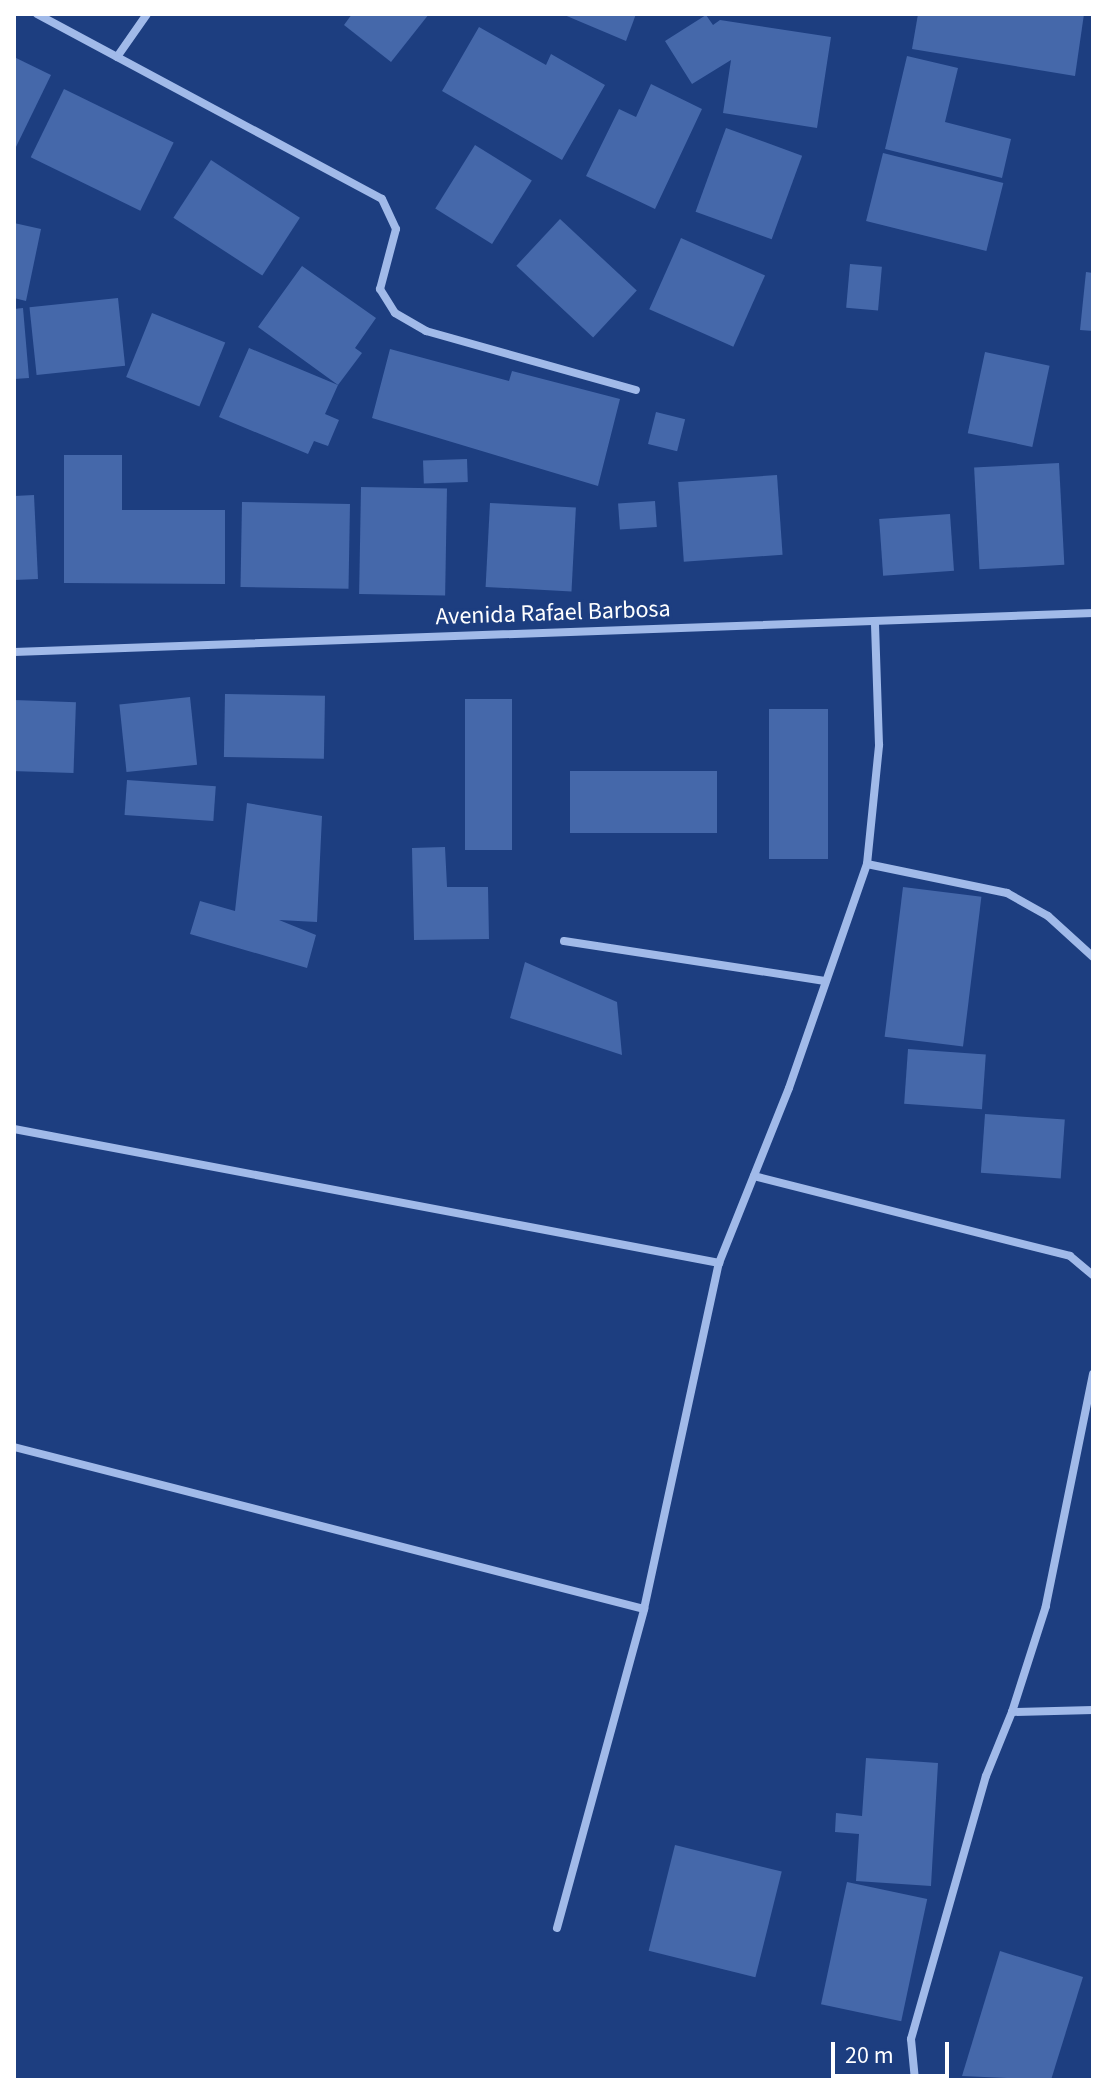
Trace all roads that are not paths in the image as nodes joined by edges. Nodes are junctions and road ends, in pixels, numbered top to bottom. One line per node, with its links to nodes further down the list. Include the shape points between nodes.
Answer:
1 (37, 14): 3 (street)
2 (147, 14): 3 (street)
3 (117, 57): 4 (street, via 382,199 396,229 380,289 395,313 426,331)
4 (636, 390)
5 (1093, 613): 6 (street, Avenida Rafael Barbosa)
6 (875, 622): 7 (street, Avenida Rafael Barbosa); 8 (street, via 879,745)
7 (14, 652)
8 (867, 864): 10 (street, via 1007,893 1048,916); 11 (street)
9 (564, 941): 11 (street)
10 (1093, 957)
11 (825, 981): 13 (street)
12 (14, 1129): 14 (street)
13 (754, 1176): 14 (street); 15 (street, via 1070,1256)
14 (719, 1263): 18 (street)
15 (1093, 1275)
16 (1093, 1374): 20 (street, via 1046,1606)
17 (14, 1447): 18 (street)
18 (644, 1609): 21 (street)
19 (1093, 1710): 20 (street)
20 (1012, 1712): 22 (street, via 986,1776 911,2039)
21 (557, 1928)
22 (915, 2080)

